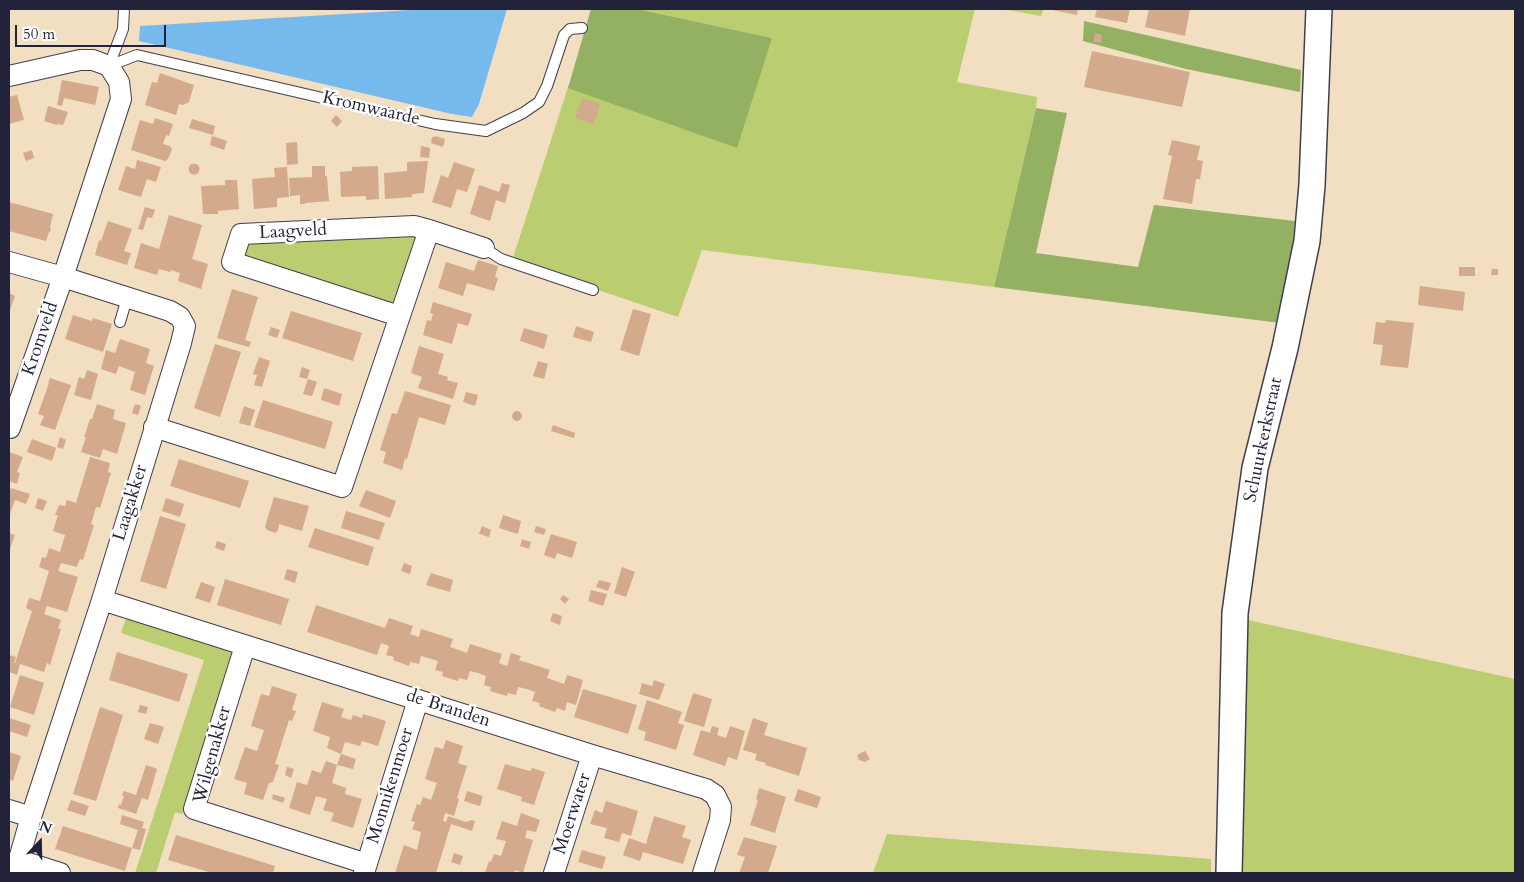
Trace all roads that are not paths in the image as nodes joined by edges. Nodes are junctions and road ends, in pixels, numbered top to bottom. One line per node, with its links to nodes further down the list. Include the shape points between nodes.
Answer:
1 (124, 9): 4 (lane, via 123,29)
2 (1319, 9): 27 (street, Schuurkerkstraat, via 1307,241 1255,468 1235,613)
3 (582, 28): 4 (lane, Kromwaarde, via 570,29 564,35 539,102 486,131 434,124 137,55)
4 (109, 66): 5 (street, via 93,60 80,60); 9 (street, via 119,82 121,99)
5 (9, 76)
6 (429, 230): 7 (street, Laagveld); 12 (street); 12 (street, Laagveld, via 414,226 241,234 232,262)
7 (484, 248): 10 (lane, via 500,259)
8 (9, 262): 9 (street, Laagakker)
9 (62, 277): 11 (street, Laagakker); 15 (street, Kromveld)
10 (593, 290)
11 (127, 298): 13 (lane); 14 (street, Laagakker, via 170,311 180,317 185,326)
12 (399, 316): 14 (street, via 342,487)
13 (120, 322)
14 (154, 427): 16 (street, Laagakker)
15 (9, 428)
16 (102, 600): 17 (street, de Branden); 21 (street, Laagakker)
17 (245, 646): 18 (street, de Branden); 23 (street, Wilgenakker, via 194,809)
18 (418, 700): 19 (street, de Branden); 23 (street, Monnikenmoer)
19 (592, 755): 25 (street, Moerwater); 26 (street, de Branden, via 706,789 715,795 721,807 720,820)
20 (9, 810): 21 (street)
21 (31, 817): 22 (street, Laagakker)
22 (17, 867): 24 (street, Laagakker)
23 (365, 868)
24 (60, 873)
25 (554, 873)
26 (703, 873)
27 (1229, 873)

